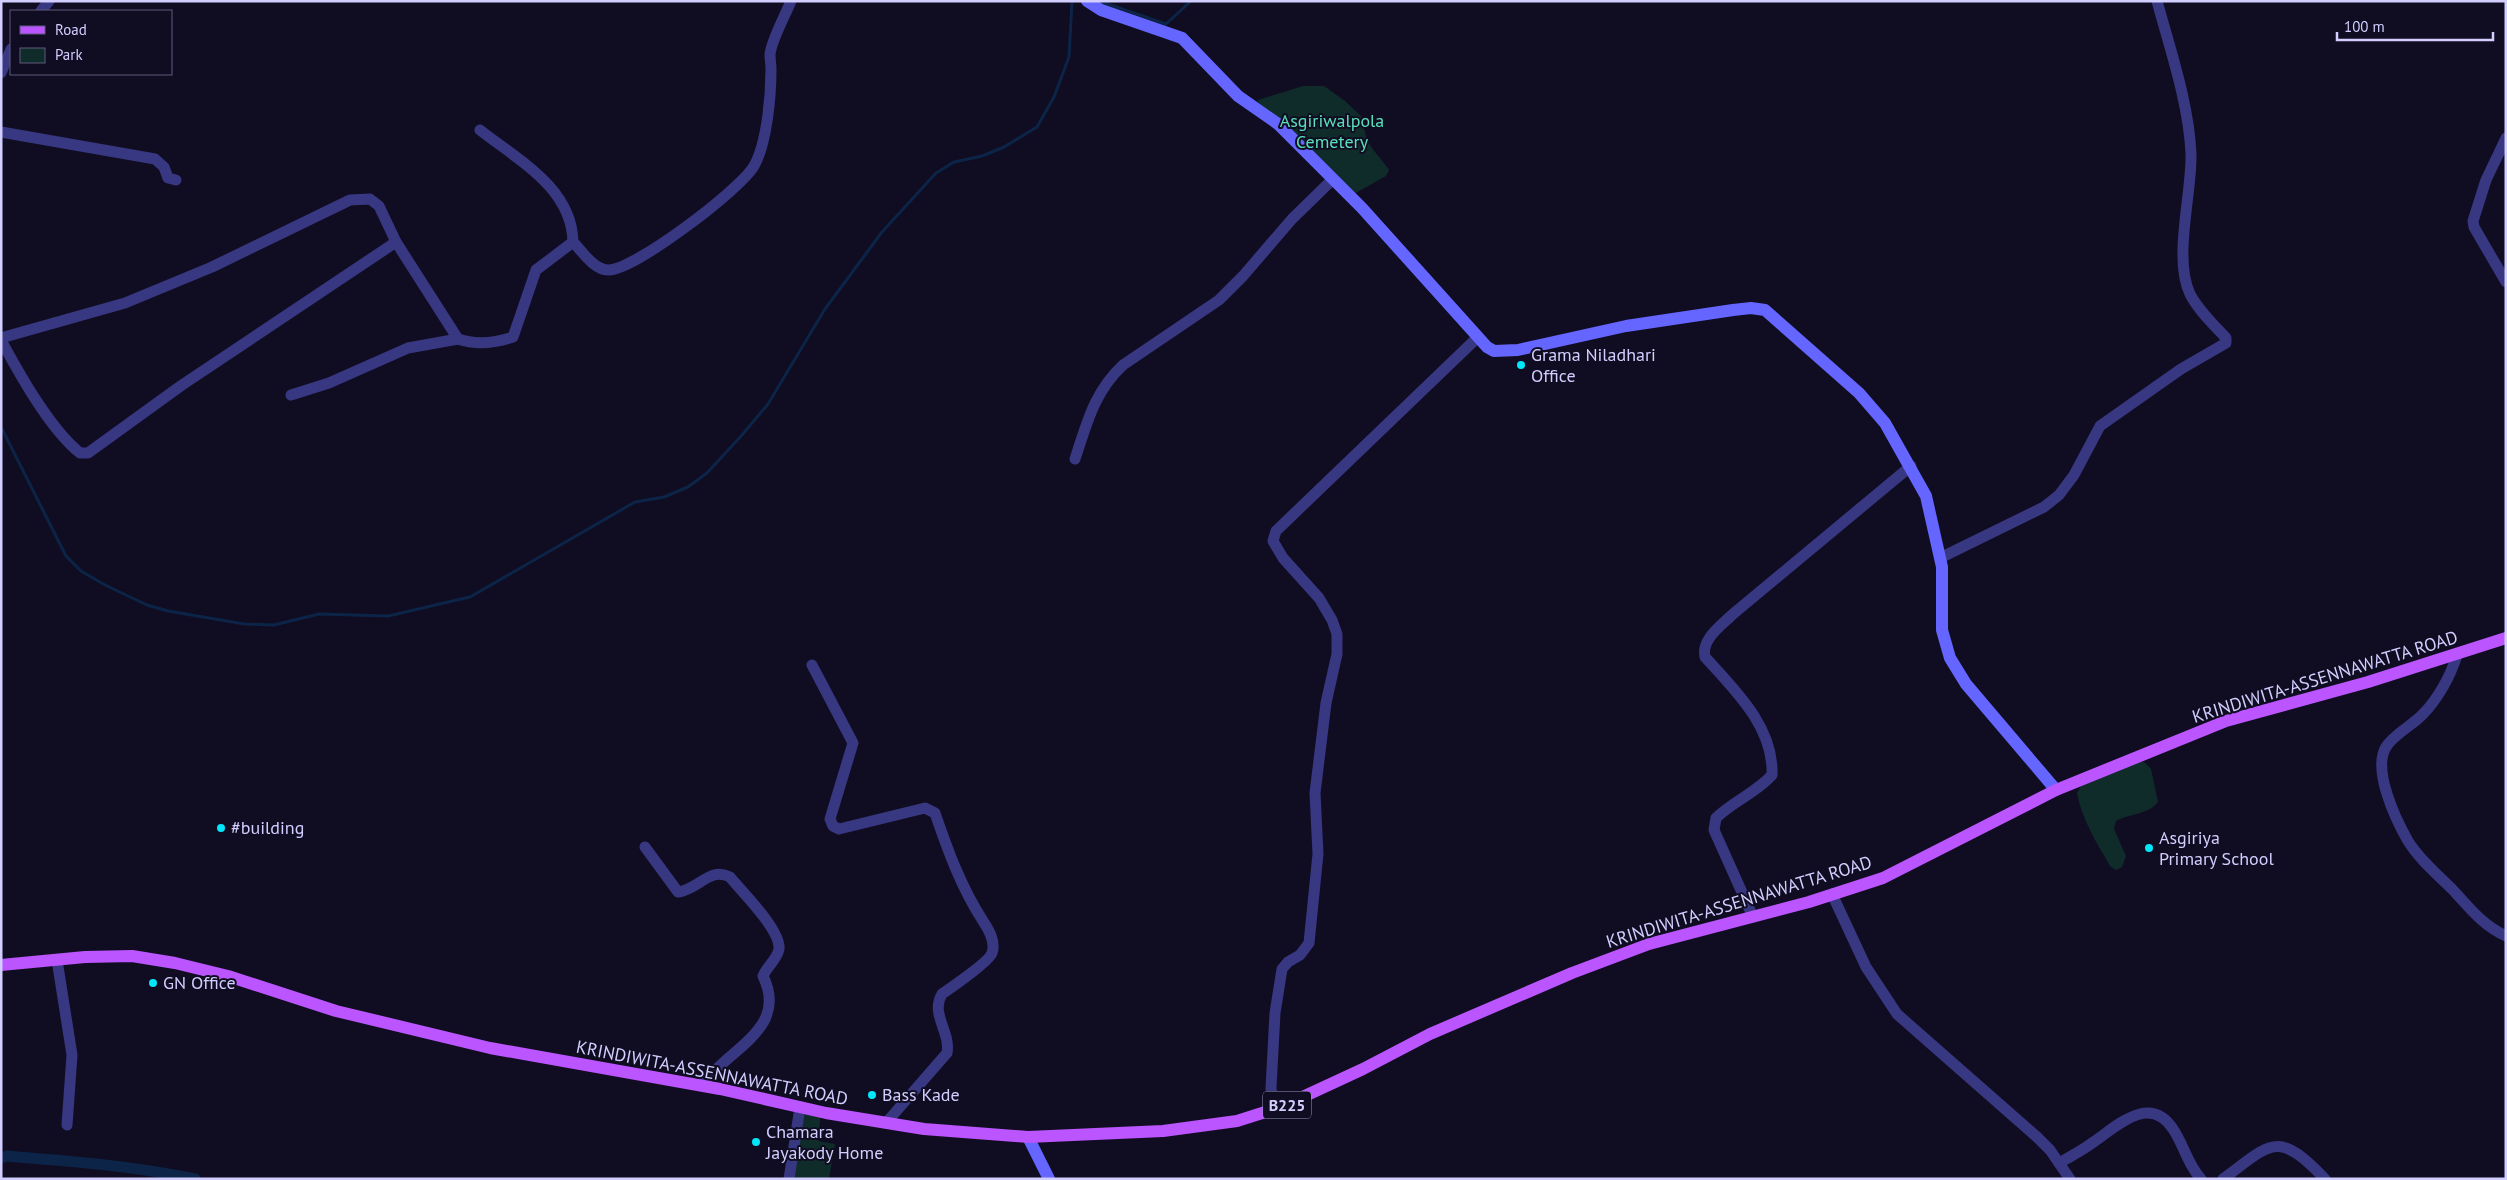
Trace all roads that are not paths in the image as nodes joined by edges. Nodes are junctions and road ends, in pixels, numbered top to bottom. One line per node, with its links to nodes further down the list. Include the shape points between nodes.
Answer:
1 (791, 1): 12 (street, via 770,54 764,139 754,166 734,190 620,269 606,270 596,266)
2 (1087, 1): 9 (street, via 1101,10 1182,38 1238,96 1278,124)
3 (2157, 1): 20 (street, via 2191,154 2184,271 2190,293 2226,338 2226,343 2181,369 2100,426 2074,475 2059,495 2044,507)
4 (10, 51): 5 (street)
5 (1, 73)
6 (480, 130): 12 (street, via 546,182 562,200 573,228)
7 (1, 132): 10 (street, via 155,160 164,167 168,178)
8 (2506, 138): 13 (street, via 2486,180 2473,221)
9 (1333, 179): 14 (street); 18 (street, via 1292,219 1220,300 1110,377 1100,390)
10 (176, 180)
11 (396, 242): 15 (street, via 379,206 370,199 350,200 212,267 125,304); 15 (street, via 182,385 88,453 80,453 72,447 56,427); 16 (street)
12 (573, 242): 16 (street, via 536,270 513,337 498,342)
13 (2506, 282)
14 (1478, 337): 19 (street, via 1494,351 1518,350 1626,326 1733,310 1765,310 1858,393 1885,423); 33 (street, via 1276,531 1273,542 1319,598 1337,634 1337,654 1326,703 1315,793 1318,854 1309,943 1282,969 1275,1013 1271,1088)
15 (1, 339)
16 (458, 339): 17 (street, via 408,348 328,383)
17 (291, 395)
18 (1075, 459)
19 (1911, 466): 20 (street, via 1926,496); 27 (street, via 1733,614 1708,640 1704,649 1706,657 1751,709 1762,731 1772,765 1772,775 1766,782 1716,818 1714,830)
20 (1940, 558): 24 (street, via 1942,630 1950,658 1966,684)
21 (2506, 638): 22 (main road, KRINDIWITA-ASSENNAWATTA ROAD / B225)
22 (2457, 655): 24 (main road, KRINDIWITA-ASSENNAWATTA ROAD / B225, via 2226,722); 28 (street, via 2454,667 2424,713 2386,747 2381,760 2382,780 2404,834 2419,855 2486,926)
23 (812, 665): 34 (street, via 853,743 830,819 833,826 838,830 924,808 934,813 969,900 994,944 991,955 942,994 937,1002 948,1043 947,1053)
24 (2056, 790): 26 (main road, KRINDIWITA-ASSENNAWATTA ROAD / B225, via 1883,878)
25 (645, 847): 31 (street, via 678,892 714,874 724,873 730,877 766,921 779,947 777,956 763,976 769,988 770,1004 764,1024)
26 (1832, 894): 27 (main road, KRINDIWITA-ASSENNAWATTA ROAD / B225); 37 (street, via 1866,967 1897,1014 2037,1137)
27 (1753, 916): 33 (main road, KRINDIWITA-ASSENNAWATTA ROAD / B225, via 1649,944 1572,973 1430,1034 1364,1069)
28 (2506, 936)
29 (57, 960): 30 (main road, KRINDIWITA-ASSENNAWATTA ROAD / B225); 31 (main road, KRINDIWITA-ASSENNAWATTA ROAD / B225, via 132,956 175,963 228,976 336,1011 490,1048); 35 (street, via 72,1056)
30 (1, 965)
31 (700, 1085): 32 (main road, KRINDIWITA-ASSENNAWATTA ROAD / B225)
32 (800, 1107): 34 (main road, KRINDIWITA-ASSENNAWATTA ROAD / B225); 38 (street)
33 (1274, 1110): 36 (main road, KRINDIWITA-ASSENNAWATTA ROAD / B225, via 1237,1121 1163,1131)
34 (886, 1123): 36 (main road, KRINDIWITA-ASSENNAWATTA ROAD / B225)
35 (67, 1125)
36 (1028, 1137): 39 (street)
37 (2059, 1163): 40 (street); 41 (street, via 2135,1115 2155,1114 2164,1117 2174,1129 2192,1170)
38 (789, 1179)
39 (1049, 1179)
40 (2070, 1179)
41 (2201, 1179)
42 (2222, 1179): 43 (street, via 2273,1145 2282,1145 2294,1152)
43 (2325, 1179)

